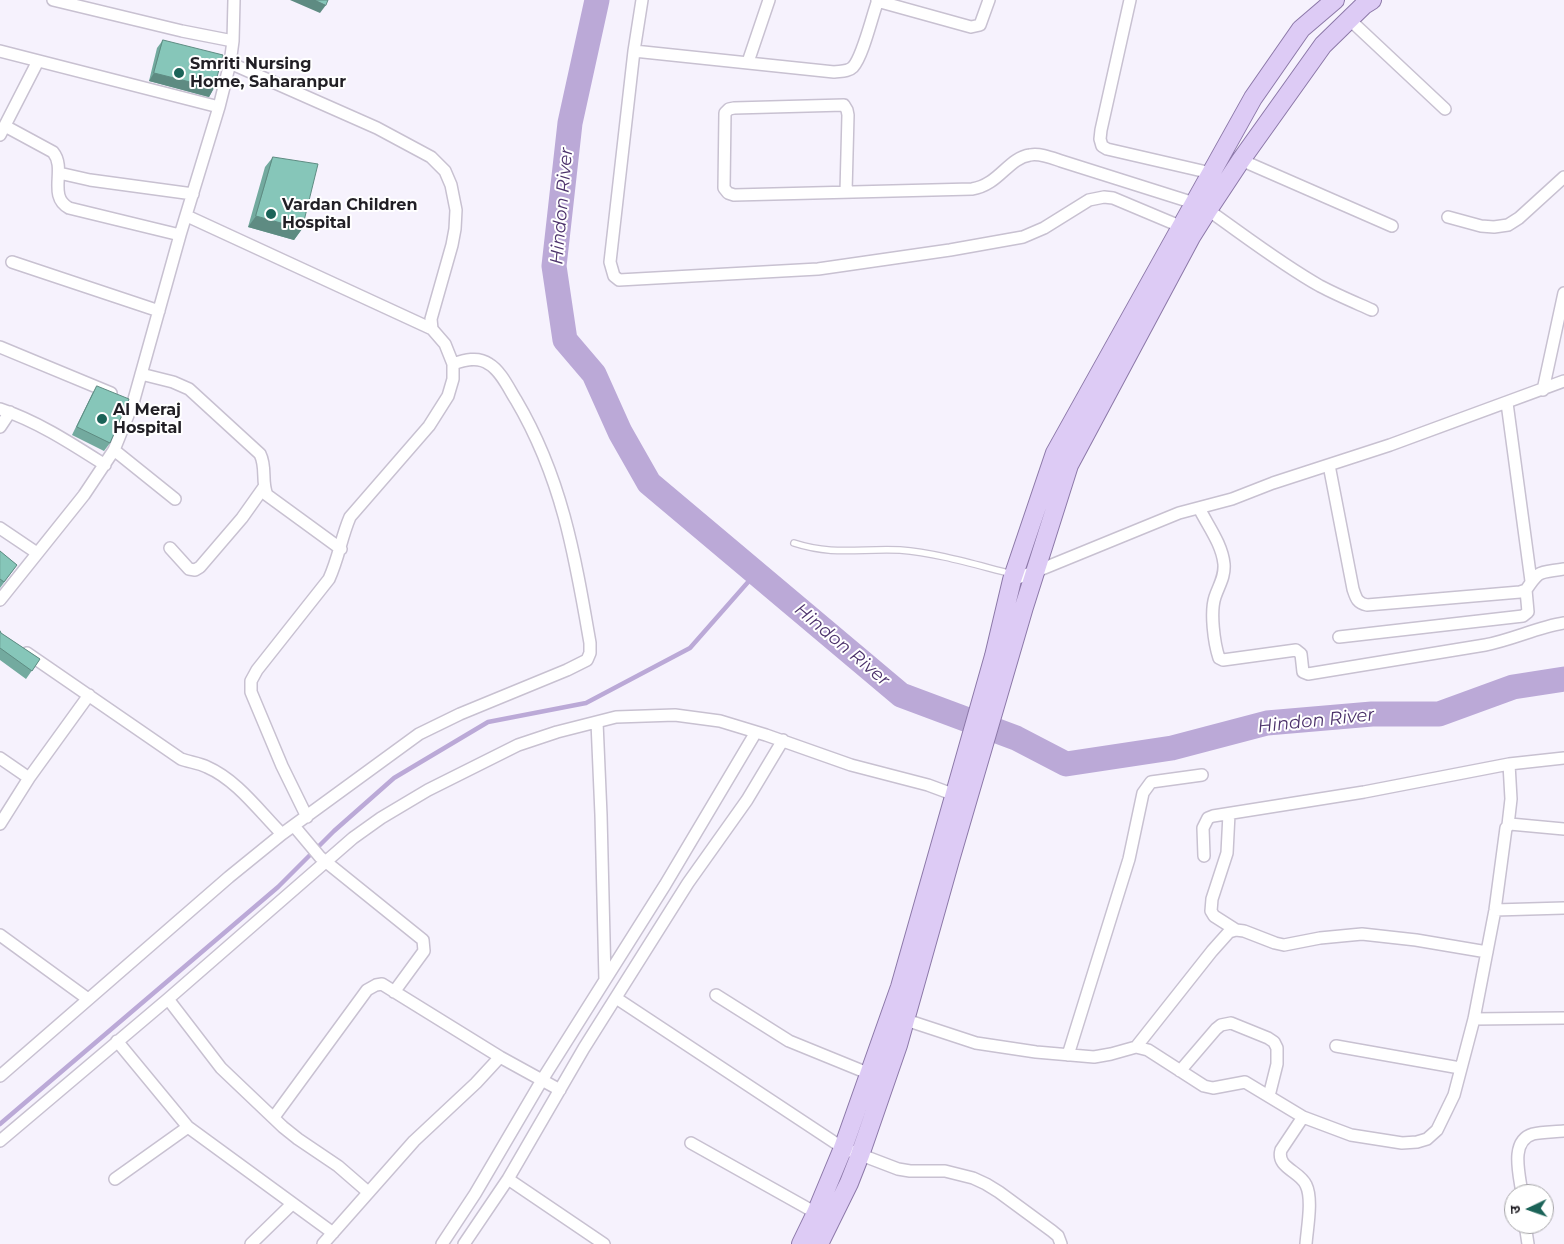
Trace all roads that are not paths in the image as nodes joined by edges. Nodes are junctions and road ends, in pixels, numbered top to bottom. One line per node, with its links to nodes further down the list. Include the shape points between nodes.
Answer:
1 (53, 0): 10 (street)
2 (234, 0): 12 (street)
3 (642, 0): 14 (street)
4 (769, 0): 16 (street)
5 (878, 0): 6 (street, via 971,28 980,25); 16 (street, via 860,53 848,71)
6 (989, 0)
7 (1130, 0): 23 (street, via 1101,130 1102,146)
8 (1335, 0): 23 (main road, via 1301,28 1253,98)
9 (1372, 0): 11 (main road)
10 (77, 3): 12 (street, via 182,31)
11 (1349, 19): 19 (street); 21 (main road, via 1323,45)
12 (234, 41): 17 (street)
13 (0, 51): 15 (street)
14 (634, 51): 16 (street); 31 (street, via 610,262 614,276 620,280 818,270 950,250 1023,237 1089,200 1104,196)
15 (38, 61): 18 (street); 20 (street)
16 (748, 62)
17 (230, 63): 18 (street); 37 (street, via 377,128 431,157 445,171 456,210 455,228 431,319)
18 (219, 107): 26 (street)
19 (1445, 109)
20 (2, 130): 22 (street, via 53,152 58,158)
21 (1241, 160): 27 (main road); 30 (street)
22 (59, 173): 26 (street); 32 (street, via 58,193 63,205)
23 (1211, 173): 27 (main road)
24 (1564, 176): 29 (street, via 1508,225 1481,226)
25 (846, 192): 25 (street, via 728,193 724,188 725,113 729,108 844,105 848,115); 27 (street, via 979,188 996,179 1016,161 1029,155 1040,155)
26 (193, 194): 28 (street)
27 (1201, 206): 31 (main road); 35 (street, via 1320,286); 55 (main road, via 1191,237 1068,465)
28 (186, 216): 32 (street); 37 (street)
29 (1448, 217)
30 (1392, 226)
31 (1182, 227): 53 (main road, via 1055,453)
32 (180, 235): 36 (street)
33 (12, 262): 36 (street)
34 (1564, 293): 42 (street)
35 (1372, 310)
36 (159, 312): 40 (street)
37 (432, 329): 39 (street, via 445,344)
38 (0, 347): 43 (street)
39 (452, 364): 58 (street, via 453,379 448,396 429,426 350,518); 79 (street, via 477,359 489,364 498,372 526,417 563,509 577,565 590,653 587,660 568,670 419,734)
40 (141, 374): 43 (street); 50 (street, via 189,389 240,435 264,462)
41 (1564, 382): 42 (street)
42 (1543, 390): 44 (street)
43 (133, 403): 47 (street)
44 (1507, 403): 49 (street); 63 (street)
45 (5, 411): 46 (street); 48 (street, via 59,436)
46 (0, 427)
47 (114, 450): 48 (street); 51 (street)
48 (105, 465): 59 (street)
49 (1329, 465): 52 (street); 63 (street, via 1353,589 1360,603 1367,605)
50 (264, 486): 57 (street, via 242,518 195,570 189,569); 58 (street, via 268,495)
51 (175, 499)
52 (1199, 508): 61 (street); 65 (street, via 1223,556 1224,575 1213,617 1217,651 1223,660 1296,650 1300,654 1303,672 1308,674 1485,645)
53 (1030, 527): 55 (main road); 62 (main road)
54 (0, 528): 59 (street)
55 (1047, 534): 61 (main road)
56 (794, 543): 62 (lane, via 826,551 877,549 924,553)
57 (170, 548)
58 (341, 548): 79 (street, via 329,578 251,681 251,692)
59 (37, 553): 64 (street)
60 (1564, 569): 63 (street, via 1541,572)
61 (1035, 572): 62 (street); 68 (main road)
62 (1013, 577): 68 (main road)
63 (1529, 586): 66 (street, via 1528,612 1523,616)
64 (0, 600)
65 (1564, 623)
66 (1340, 637)
67 (16, 646): 69 (street)
68 (1001, 658): 77 (main road)
69 (89, 695): 76 (street); 84 (street, via 180,759 218,773 236,786)
70 (597, 722): 71 (street, via 616,717 675,715 720,721); 86 (street, via 518,745 472,767 381,818); 93 (street)
71 (770, 736): 77 (street, via 851,765); 93 (street, via 665,885); 96 (street, via 747,800 688,883)
72 (0, 758): 76 (street)
73 (1564, 758): 74 (street)
74 (1509, 764): 78 (street); 81 (street, via 1511,799)
75 (1202, 775): 105 (street, via 1151,782 1143,793 1129,859)
76 (30, 778): 80 (street)
77 (960, 793): 92 (main road)
78 (1230, 814): 85 (street, via 1208,818 1205,822); 89 (street, via 1227,853 1210,911)
79 (307, 816): 83 (street)
80 (0, 824)
81 (1508, 825): 82 (street); 88 (street)
82 (1564, 829)
83 (297, 830): 84 (street); 86 (street)
84 (282, 834): 97 (street)
85 (1204, 856)
86 (323, 859): 94 (street, via 423,940 424,951); 98 (street)
87 (1564, 908): 88 (street)
88 (1496, 910): 91 (street)
89 (1236, 930): 91 (street, via 1284,945 1369,934); 104 (street, via 1229,932)
90 (0, 935): 97 (street)
91 (1487, 952): 100 (street)
92 (913, 967): 101 (main road); 109 (main road)
93 (605, 981): 111 (street)
94 (394, 992): 106 (street); 113 (street, via 382,984 367,990)
95 (716, 995): 109 (street, via 789,1041)
96 (616, 998): 111 (street); 119 (street)
97 (88, 999): 110 (street)
98 (168, 999): 102 (street); 113 (street, via 221,1068)
99 (1564, 1018): 100 (street)
100 (1474, 1019): 107 (street)
101 (906, 1020): 105 (street, via 976,1043); 120 (main road)
102 (117, 1041): 115 (street); 117 (street)
103 (1336, 1046): 107 (street)
104 (1136, 1047): 105 (street, via 1094,1057); 108 (street, via 1148,1050)
105 (1068, 1055)
106 (500, 1057): 111 (street); 124 (street, via 414,1141)
107 (1460, 1068): 114 (street, via 1454,1095 1437,1130 1427,1139 1402,1143 1380,1141 1351,1135)
108 (1180, 1071): 112 (street, via 1204,1086 1213,1088 1245,1082); 112 (street, via 1216,1029 1231,1023 1274,1042 1278,1055)
109 (870, 1074): 119 (main road)
110 (0, 1076)
111 (551, 1085): 121 (street); 130 (street)
112 (1269, 1096): 114 (street)
113 (274, 1117): 124 (street)
114 (1304, 1117): 136 (street, via 1280,1155 1284,1165 1306,1184 1309,1203)
115 (188, 1126): 122 (street); 125 (street)
116 (1564, 1131): 123 (street, via 1524,1138 1518,1154)
117 (0, 1141)
118 (692, 1143): 126 (street)
119 (843, 1148): 120 (street); 126 (main road)
120 (860, 1155): 134 (main road); 135 (street, via 898,1169 945,1171 986,1184 1052,1231)
121 (508, 1178): 131 (street); 132 (street)
122 (114, 1179)
123 (1521, 1184)
124 (368, 1192): 127 (street)
125 (292, 1204): 127 (street); 128 (street)
126 (816, 1213): 133 (main road)
127 (333, 1233): 129 (street)
128 (251, 1244)
129 (323, 1244)
130 (442, 1244)
131 (464, 1244)
132 (604, 1244)
133 (801, 1244)
134 (819, 1244)
135 (1061, 1244)
136 (1306, 1244)

